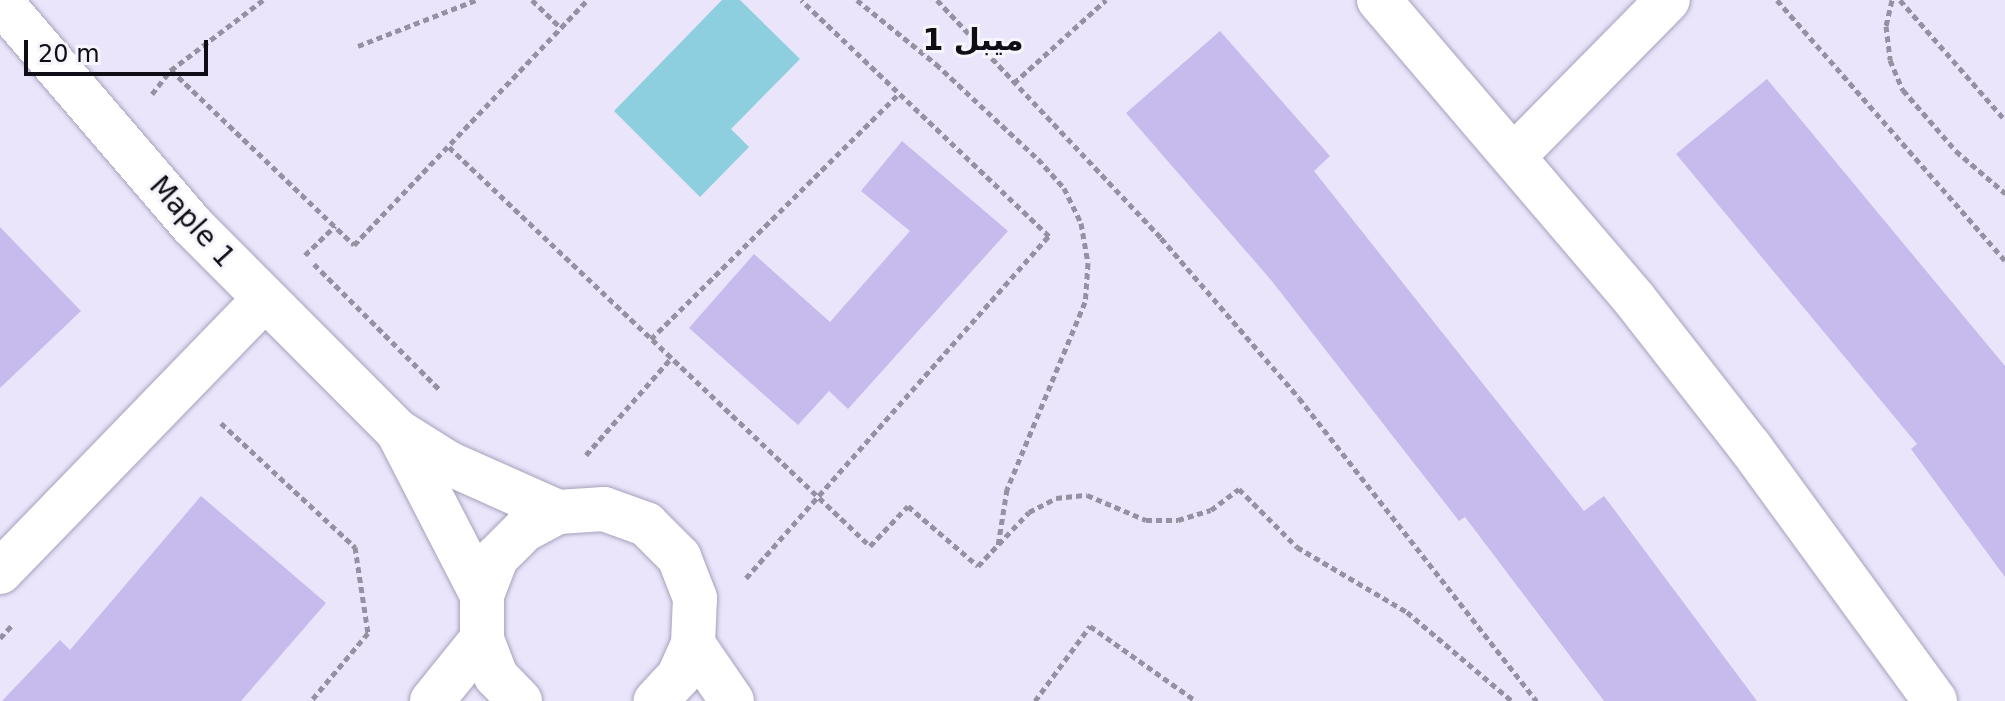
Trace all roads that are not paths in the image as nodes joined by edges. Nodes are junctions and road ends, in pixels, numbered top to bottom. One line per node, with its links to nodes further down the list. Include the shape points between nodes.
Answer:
1 (1379, 0): 4 (street)
2 (1668, 0): 4 (street)
3 (0, 1): 5 (street, Maple 1)
4 (1514, 156): 16 (street, via 1750,447)
5 (264, 300): 6 (street, Maple 1); 8 (street)
6 (397, 431): 7 (street, via 448,463); 9 (street)
7 (558, 512): 9 (street, via 524,530 496,558); 11 (street, via 604,509 646,524 679,557 695,598)
8 (0, 572)
9 (482, 595): 10 (street)
10 (482, 639): 12 (street); 13 (street, via 496,676)
11 (693, 644): 14 (street, via 678,677); 15 (street)
12 (432, 701)
13 (520, 701)
14 (656, 701)
15 (732, 701)
16 (1935, 701)

